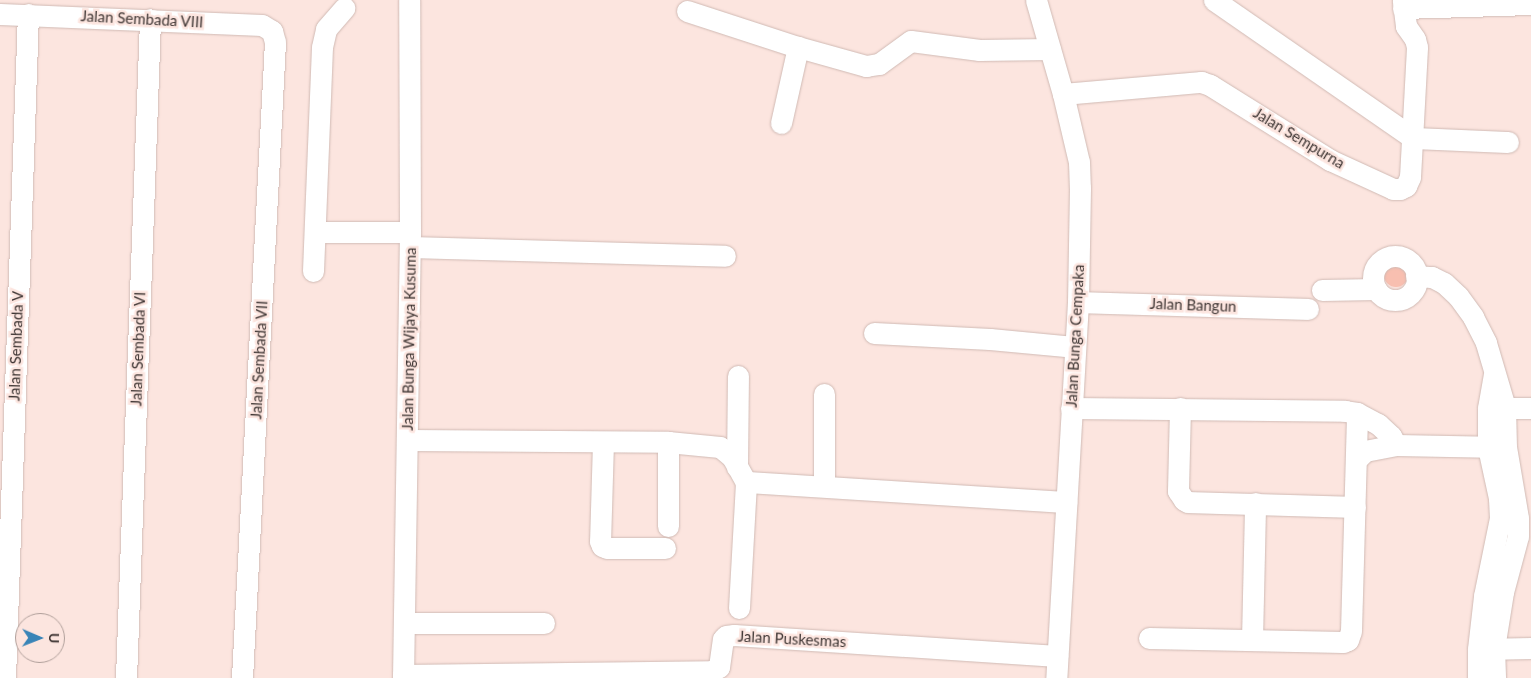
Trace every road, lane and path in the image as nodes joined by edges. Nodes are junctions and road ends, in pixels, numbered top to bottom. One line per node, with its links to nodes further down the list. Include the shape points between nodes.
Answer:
1 (409, 0): 19 (street, Jalan Bunga Wijaya Kusuma)
2 (1036, 0): 13 (street, Jalan Bunga Cempaka)
3 (1214, 0): 16 (street)
4 (1403, 4): 5 (street); 16 (street, Jalan Sempurna, via 1406,26 1416,48)
5 (1531, 4)
6 (344, 8): 18 (street, via 326,29 322,47)
7 (687, 11): 12 (street)
8 (0, 14): 9 (street, Jalan Sembada VIII)
9 (28, 14): 10 (street, Jalan Sembada VIII); 60 (street, Jalan Sembada V)
10 (150, 19): 11 (street, Jalan Sembada VIII, via 262,25 272,31); 61 (street, Jalan Sembada VI)
11 (275, 42): 62 (street, Jalan Sembada VII)
12 (798, 47): 13 (street, via 873,66 911,40 979,50); 15 (street)
13 (1050, 50): 14 (street, Jalan Bunga Cempaka)
14 (1063, 94): 16 (street, Jalan Sempurna, via 1201,82 1330,160 1392,189 1406,186 1410,177); 25 (street, Jalan Bunga Cempaka, via 1079,162)
15 (781, 123)
16 (1413, 138): 17 (street)
17 (1508, 142)
18 (316, 232): 19 (street); 21 (street)
19 (410, 239): 20 (street); 36 (street, Jalan Bunga Wijaya Kusuma)
20 (725, 256)
21 (313, 272)
22 (1416, 276): 23 (street, via 1412,291 1405,297 1389,299); 23 (street, via 1415,269 1407,260 1388,257 1374,270); 33 (street, via 1444,283 1473,316 1496,370)
23 (1376, 289): 24 (street)
24 (1322, 290)
25 (1078, 302): 26 (street, Jalan Bangun); 28 (street, Jalan Bunga Cempaka)
26 (1308, 309)
27 (874, 333): 28 (street)
28 (1074, 347): 31 (street, Jalan Bunga Cempaka)
29 (738, 376): 42 (street)
30 (824, 394): 43 (street)
31 (1070, 408): 32 (street); 44 (street, Jalan Bunga Cempaka)
32 (1180, 408): 35 (street); 45 (street, via 1179,495 1188,502)
33 (1497, 408): 34 (street); 40 (street)
34 (1531, 408)
35 (1357, 413): 39 (street); 41 (street)
36 (408, 440): 37 (street); 51 (street, Jalan Bunga Wijaya Kusuma)
37 (603, 442): 38 (street); 49 (street, via 602,546)
38 (668, 442): 42 (street, via 720,448 728,452); 47 (street)
39 (1409, 446): 40 (street); 41 (street, via 1365,451)
40 (1497, 447): 48 (street)
41 (1357, 459): 46 (street)
42 (742, 475): 43 (street); 50 (street)
43 (824, 486): 44 (street)
44 (1066, 502): 57 (street, Jalan Bunga Cempaka)
45 (1255, 503): 46 (street); 54 (street)
46 (1355, 508): 54 (street, via 1351,631 1348,640)
47 (668, 526)
48 (1516, 527): 55 (street, via 1503,592)
49 (666, 548)
50 (739, 608)
51 (404, 623): 52 (street); 59 (street, Jalan Bunga Wijaya Kusuma)
52 (544, 623)
53 (1148, 638): 54 (street)
54 (1252, 640)
55 (1486, 648): 56 (street); 64 (street); 65 (street)
56 (1531, 648)
57 (1057, 656): 58 (street, Jalan Puskesmas, via 734,635 723,639 716,670); 63 (street, Jalan Bunga Cempaka)
58 (668, 674): 59 (street, Jalan Puskesmas)
59 (403, 676)
60 (5, 678)
61 (126, 678)
62 (242, 678)
63 (1056, 678)
64 (1478, 678)
65 (1495, 678)

